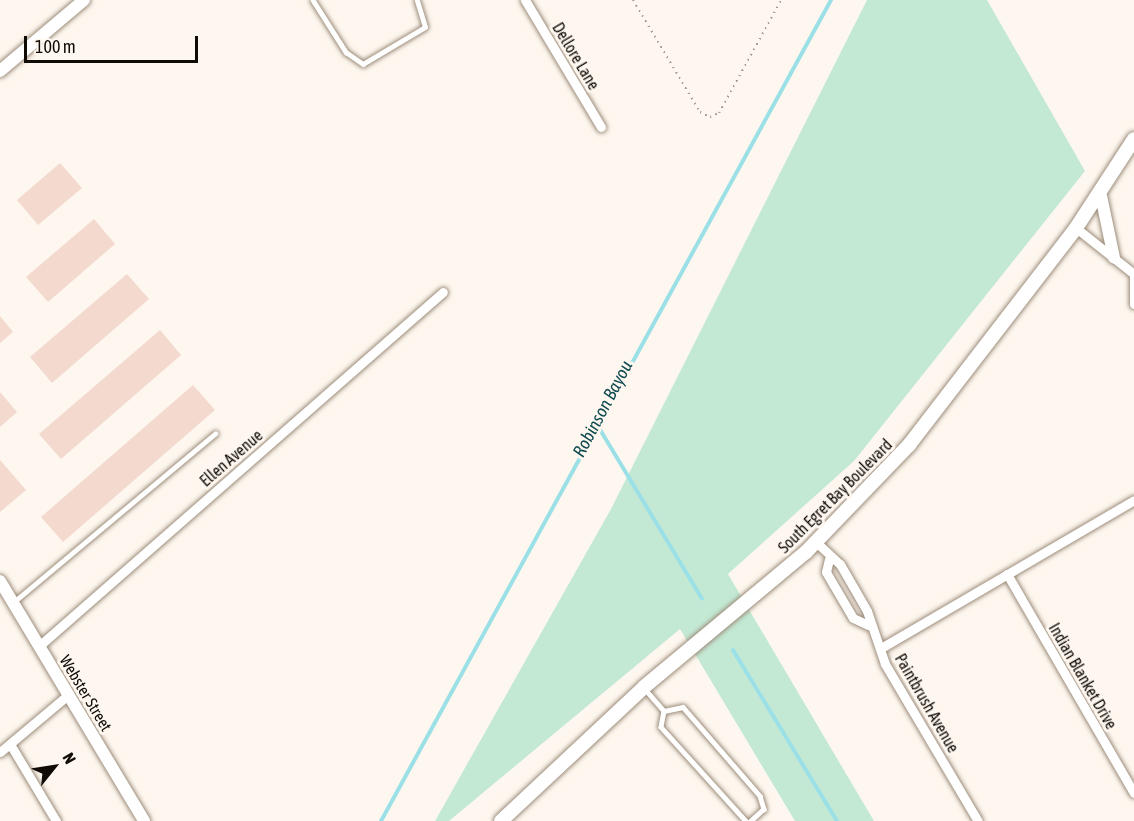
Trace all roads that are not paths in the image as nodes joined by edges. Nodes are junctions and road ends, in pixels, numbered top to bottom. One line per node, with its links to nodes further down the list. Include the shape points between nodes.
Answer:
1 (84, 0): 5 (street)
2 (313, 0): 3 (lane, via 346,52 363,64 425,27)
3 (417, 0)
4 (525, 0): 6 (street, Dellore Lane)
5 (0, 71)
6 (601, 127)
7 (1134, 139): 8 (main road, South Egret Bay Boulevard)
8 (1100, 191): 9 (main road, South Egret Bay Boulevard); 10 (street)
9 (1076, 228): 10 (street); 16 (main road, South Egret Bay Boulevard, via 909,445)
10 (1114, 258): 11 (street)
11 (1134, 274): 13 (street)
12 (442, 292): 22 (street, Ellen Avenue)
13 (1134, 304)
14 (215, 434): 20 (lane)
15 (1134, 500): 18 (street)
16 (816, 542): 17 (street, Paintbrush Avenue); 24 (main road, South Egret Bay Boulevard)
17 (829, 559): 21 (street, Paintbrush Avenue, via 840,564 867,610); 21 (street, via 826,572 831,581 853,618)
18 (1007, 574): 23 (street); 29 (street, Indian Blanket Drive)
19 (0, 581): 20 (street, Webster Street)
20 (13, 603): 22 (street, Webster Street)
21 (868, 626): 23 (street, Paintbrush Avenue)
22 (39, 646): 25 (street, Webster Street)
23 (881, 648): 34 (street, Paintbrush Avenue, via 885,664)
24 (644, 687): 26 (lane); 32 (main road, South Egret Bay Boulevard)
25 (68, 696): 27 (street); 31 (street, Webster Street)
26 (664, 711): 33 (lane, via 662,727); 33 (lane, via 682,707 760,796 764,809)
27 (10, 744): 28 (street); 30 (street)
28 (0, 752)
29 (1134, 793)
30 (56, 821)
31 (144, 821)
32 (501, 821)
33 (748, 821)
34 (978, 821)

